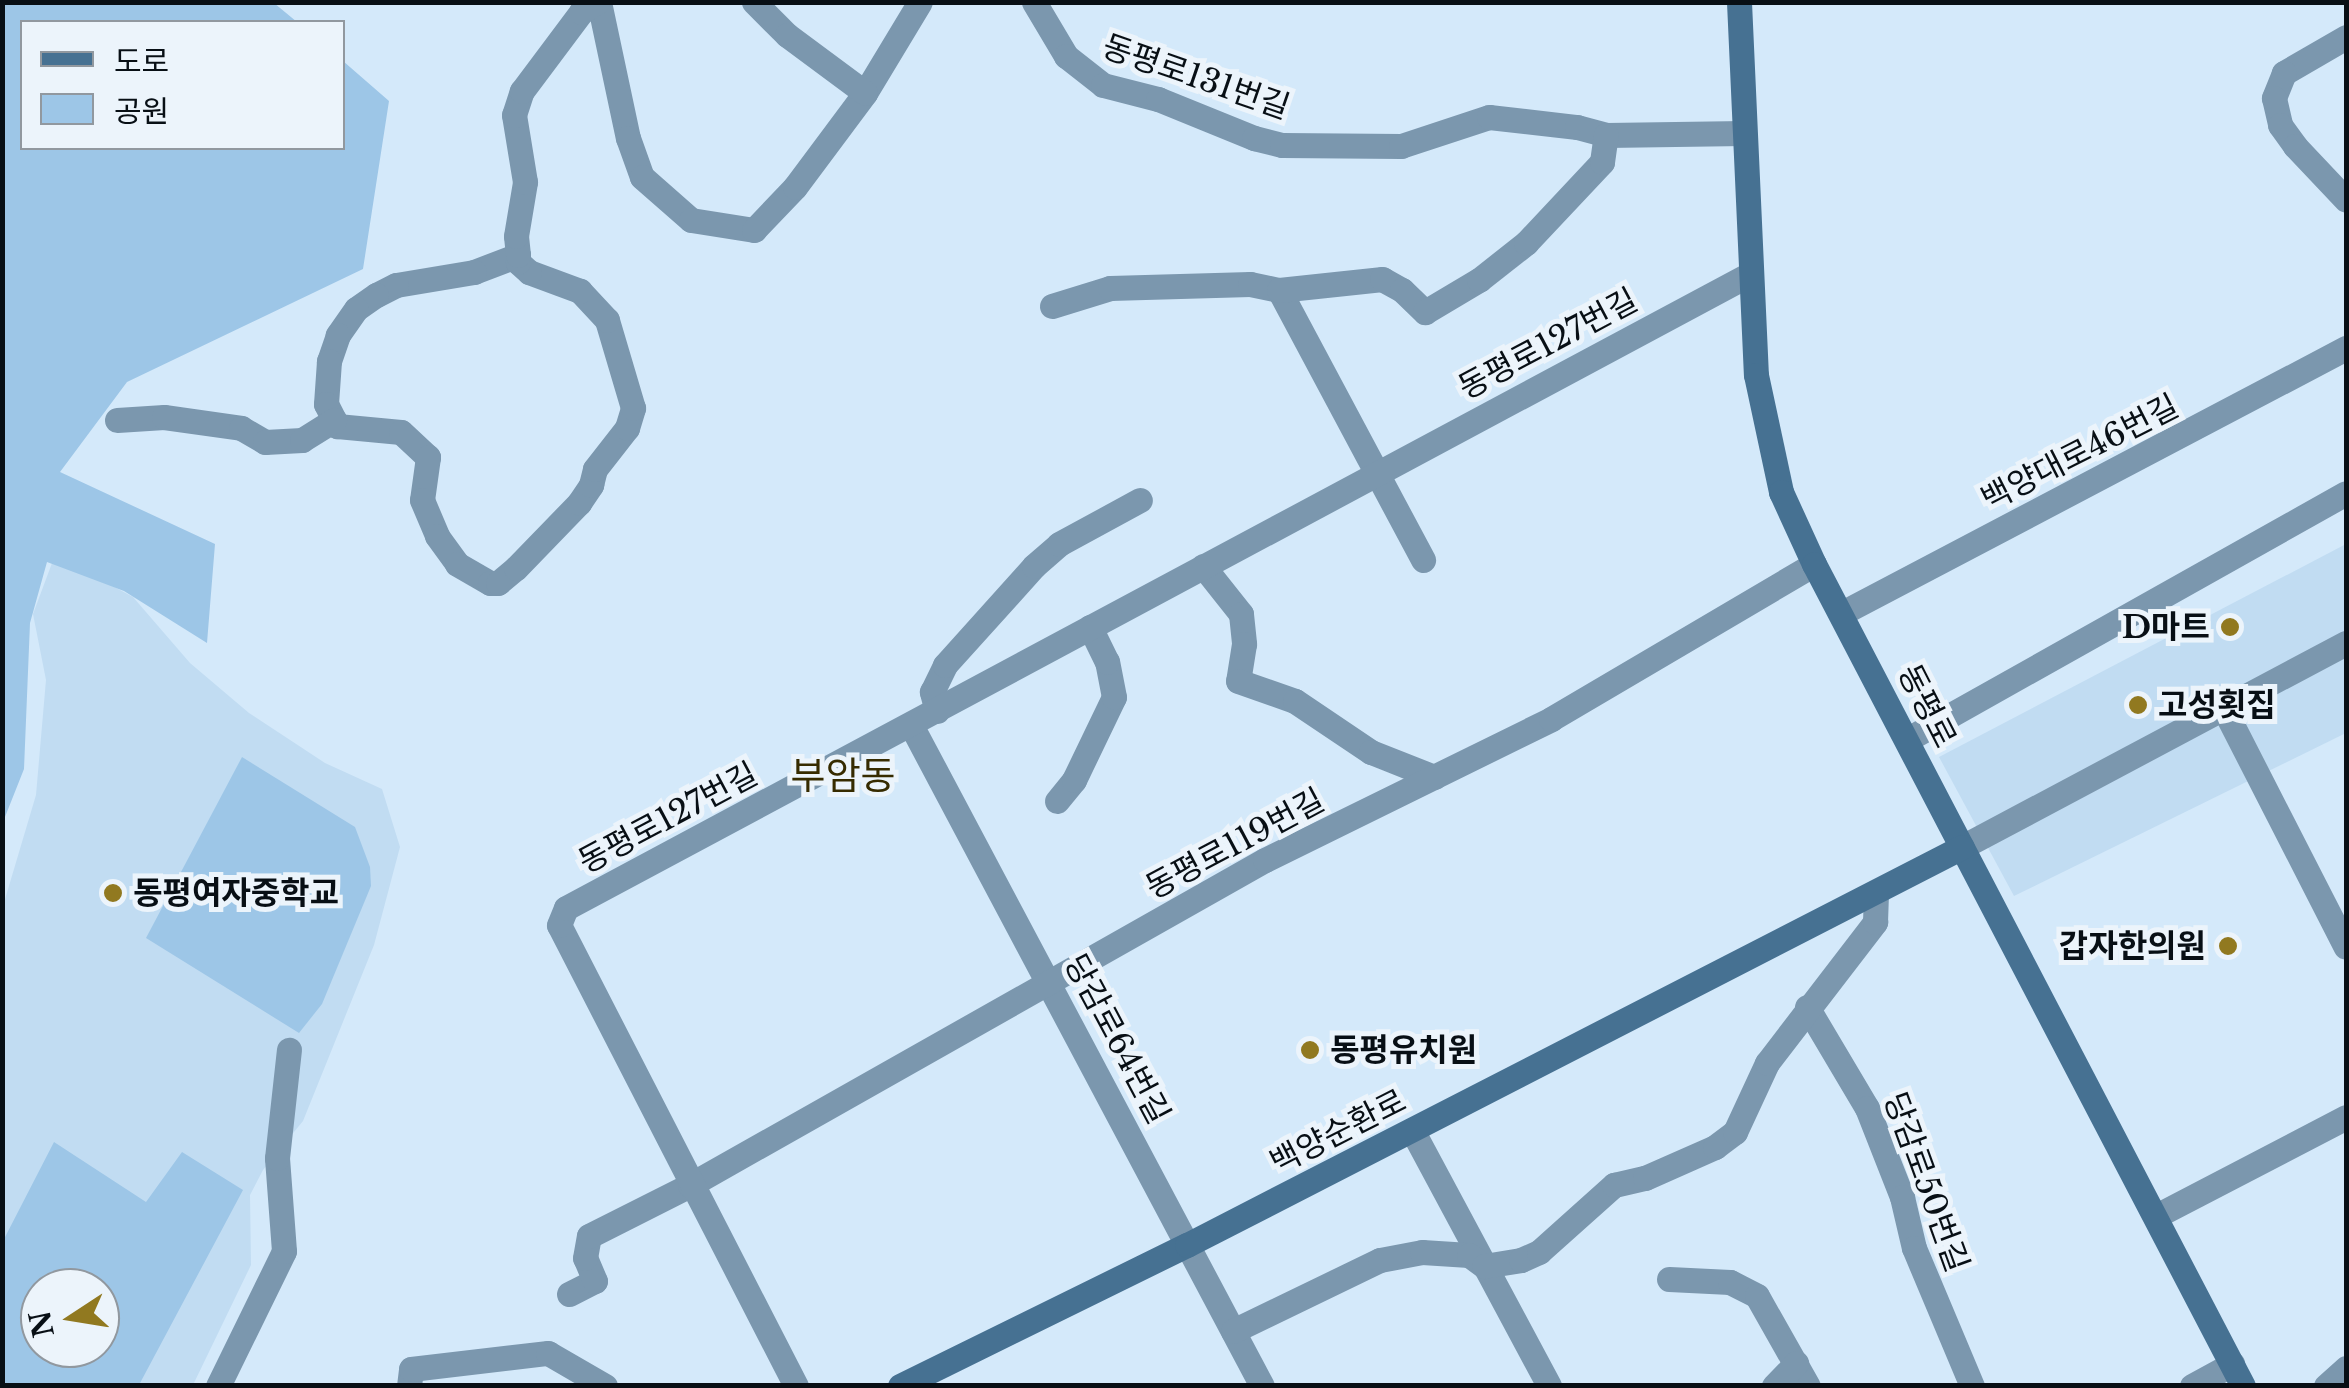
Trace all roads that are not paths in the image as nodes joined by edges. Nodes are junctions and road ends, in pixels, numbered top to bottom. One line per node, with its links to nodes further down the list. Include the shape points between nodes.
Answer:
1 (598, 2): 7 (street, via 642,177 690,220 754,230); 11 (street, via 581,12 522,91 514,116 524,182)
2 (754, 2): 7 (street)
3 (920, 2): 7 (street)
4 (1034, 2): 9 (street, 동평로131번길, via 1079,70 1103,86 1282,145 1401,146 1489,117)
5 (1739, 2): 8 (main road, 동평로)
6 (2346, 37): 10 (street, via 2284,72 2274,98 2294,146)
7 (865, 94)
8 (1744, 133): 9 (street, 동평로131번길); 12 (main road, 동평로)
9 (1606, 135): 13 (street, via 1602,162 1526,243 1425,312 1382,279)
10 (2346, 200)
11 (518, 254): 17 (street, via 474,272 396,285 356,309 329,361 326,404); 17 (street, via 529,272 580,291 597,306 633,408 579,503 516,568 490,583 457,564 422,500 428,457 401,432 349,431)
12 (1750, 274): 18 (street, 동평로127번길); 22 (main road, 동평로, via 1756,375 1781,492)
13 (1278, 290): 14 (street, via 1250,284 1110,288); 18 (street)
14 (1052, 306)
15 (2346, 348): 24 (street, 백양대로46번길)
16 (117, 420): 17 (street, via 164,417 241,428 266,442 302,440)
17 (334, 420)
18 (1376, 472): 21 (street); 23 (street, 동평로127번길)
19 (2346, 493): 30 (street)
20 (1140, 500): 28 (street, via 1059,544 1034,566 945,665 932,692)
21 (1424, 560)
22 (1814, 564): 24 (main road, 동평로); 31 (street, 동평로119번길, via 1551,719)
23 (1203, 566): 25 (street, 동평로127번길); 31 (street, via 1241,614 1238,681 1295,700 1370,752)
24 (1842, 613): 30 (main road, 동평로)
25 (1090, 628): 28 (street, 동평로127번길); 32 (street, via 1114,697)
26 (2346, 642): 27 (street)
27 (2224, 709): 33 (street); 35 (street)
28 (937, 711): 29 (street, 동평로127번길)
29 (911, 725): 36 (street, 당감로64번길); 41 (street, 동평로127번길, via 566,908 560,924)
30 (1908, 739): 33 (main road, 동평로)
31 (1434, 776): 36 (street, 동평로119번길, via 1265,860)
32 (1057, 801)
33 (1962, 847): 34 (main road, 백양순환로); 42 (main road, 동평로)
34 (1876, 894): 37 (street, via 1874,922); 40 (main road, 백양순환로)
35 (2346, 946)
36 (1051, 983): 41 (street, 동평로119번길); 43 (street, 당감로64번길)
37 (1808, 1006): 44 (street, via 1767,1063 1735,1132 1646,1178 1614,1185 1539,1252); 59 (street, 당감로50번길, via 1867,1108 1914,1248)
38 (289, 1050): 52 (street, via 276,1158 284,1251)
39 (2346, 1117): 42 (street)
40 (1412, 1130): 43 (main road, 백양순환로); 44 (street)
41 (690, 1186): 46 (street, 동평로119번길, via 589,1236 585,1258 595,1281); 55 (street, 동평로127번길)
42 (2156, 1216): 50 (main road, 동평로)
43 (1188, 1246): 47 (street, 당감로64번길); 56 (main road, 백양순환로)
44 (1484, 1266): 47 (street, via 1469,1255 1422,1252 1380,1260); 57 (street)
45 (1668, 1279): 49 (street, via 1730,1282 1757,1296)
46 (570, 1294)
47 (1233, 1331): 51 (street, 당감로64번길)
48 (2346, 1368): 61 (street)
49 (1802, 1374): 58 (street)
50 (2238, 1375): 60 (street)
51 (1250, 1380)
52 (218, 1386)
53 (408, 1386): 54 (street, via 410,1369 548,1353)
54 (605, 1386)
55 (796, 1386)
56 (900, 1386)
57 (1550, 1386)
58 (1774, 1386)
59 (1972, 1386)
60 (2192, 1386)
61 (2326, 1386)

